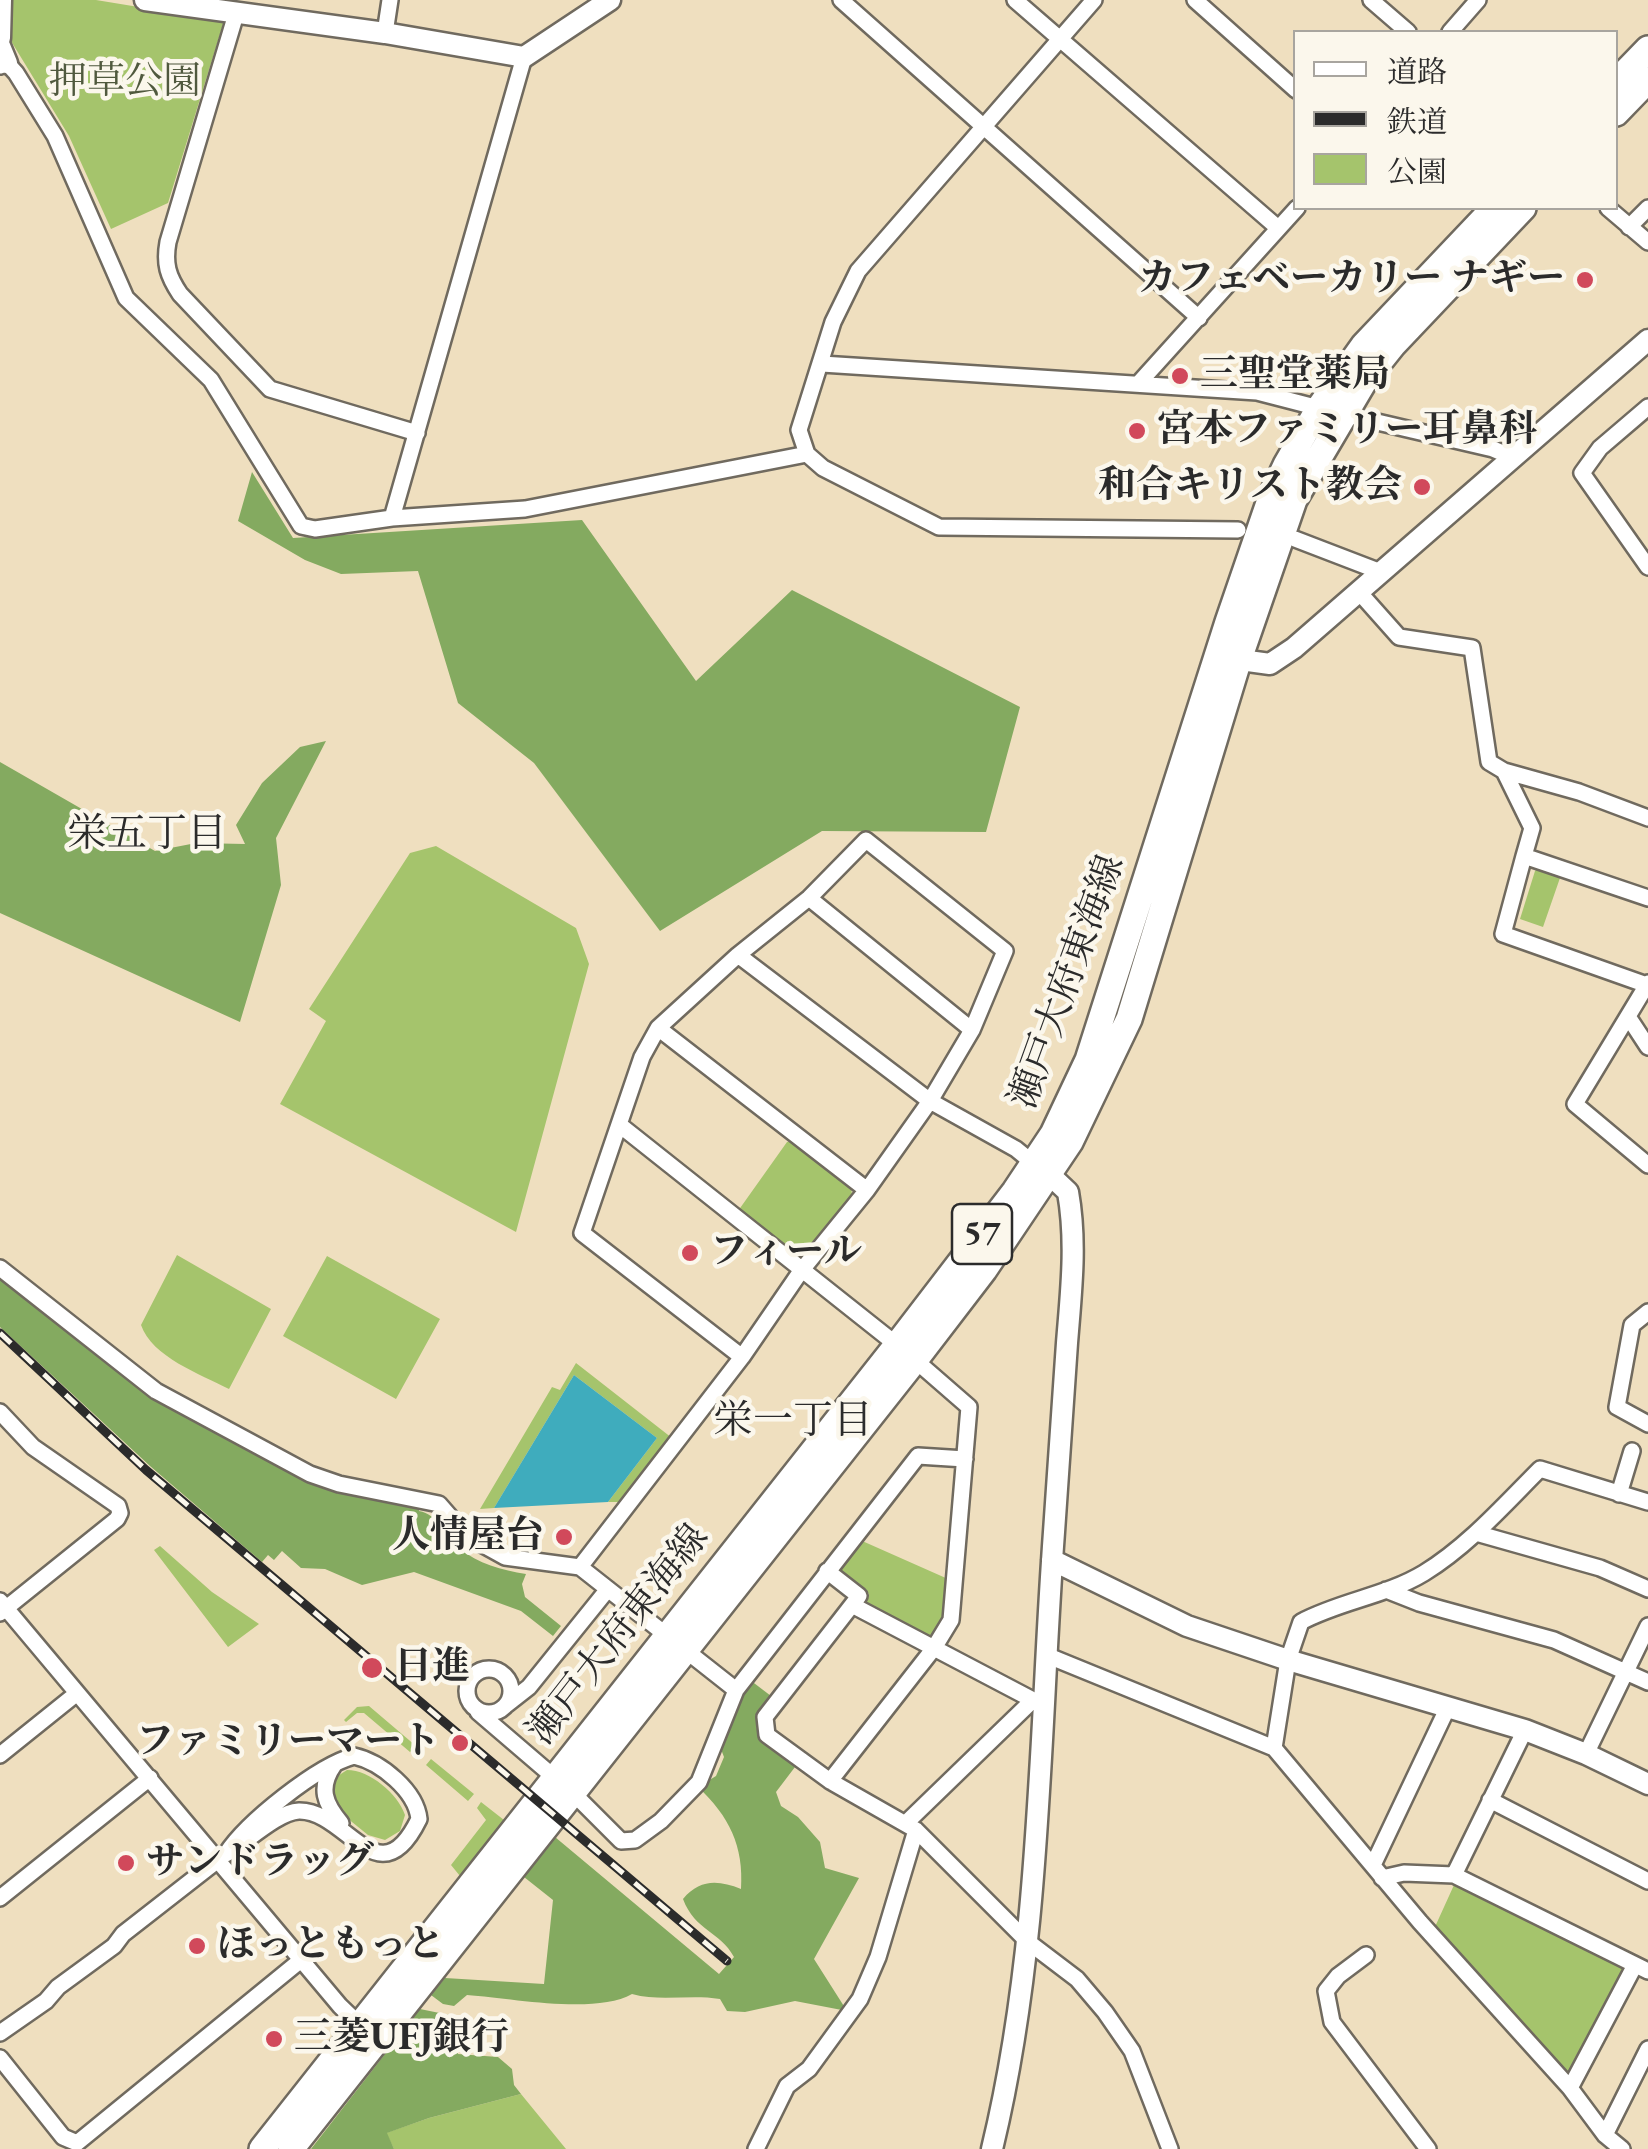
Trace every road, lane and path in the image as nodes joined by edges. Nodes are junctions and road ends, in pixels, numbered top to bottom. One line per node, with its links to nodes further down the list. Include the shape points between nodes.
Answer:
1 (0, 0): 15 (street)
2 (146, 0): 11 (street)
3 (390, 0): 14 (street)
4 (610, 0): 18 (street)
5 (840, 0): 24 (street)
6 (1015, 0): 16 (street)
7 (1094, 0): 16 (street)
8 (1195, 0): 22 (street)
9 (1371, 0): 12 (street)
10 (1478, 0): 13 (street)
11 (236, 14): 14 (street); 39 (street, via 168,242 170,278 270,389)
12 (1406, 30)
13 (1452, 30)
14 (385, 33): 18 (street)
15 (0, 38)
16 (1060, 39): 24 (street); 31 (street)
17 (1648, 49): 20 (main road)
18 (524, 56): 39 (street)
19 (2, 58): 42 (street, via 55,136 126,298 211,380 301,526)
20 (1618, 80)
21 (1648, 80): 23 (main road)
22 (1293, 87)
23 (1618, 111)
24 (984, 127): 33 (street); 35 (street, via 858,270)
25 (1648, 208): 30 (street)
26 (1295, 210): 31 (street)
27 (1492, 210): 38 (main road, 瀬戸大府東海線 / 57, via 1382,324)
28 (1521, 210): 38 (main road, 瀬戸大府東海線 / 57)
29 (1610, 210): 30 (street)
30 (1630, 226): 32 (street)
31 (1278, 228): 33 (street)
32 (1648, 242)
33 (1199, 318): 36 (street)
34 (1648, 340): 41 (street)
35 (822, 364): 36 (street); 40 (street, via 799,430)
36 (1138, 384): 38 (street, via 1257,392)
37 (1648, 407): 45 (street, via 1582,473)
38 (1331, 411): 41 (street); 48 (main road, 瀬戸大府東海線 / 57)
39 (417, 432): 42 (street)
40 (806, 454): 42 (street, via 525,509); 43 (street, via 939,527)
41 (1512, 456): 46 (street)
42 (392, 518)
43 (1238, 530)
44 (1295, 539): 46 (street)
45 (1648, 567)
46 (1382, 572): 47 (street)
47 (1359, 592): 48 (street, via 1270,664); 49 (street, via 1399,637 1472,648 1489,762)
48 (1228, 659): 63 (main road, 瀬戸大府東海線 / 57, via 1129,1019 1089,1106)
49 (1504, 770): 50 (street); 51 (street, via 1532,828)
50 (1648, 818)
51 (1524, 856): 52 (street); 55 (street, via 1503,934)
52 (1647, 894)
53 (809, 898): 54 (street); 58 (street); 58 (street, via 866,840 1005,951)
54 (738, 955): 57 (street); 60 (street)
55 (1647, 984): 56 (street)
56 (1628, 1018): 59 (street); 62 (street, via 1575,1104)
57 (658, 1028): 61 (street, via 642,1056); 64 (street)
58 (972, 1030): 60 (street)
59 (1648, 1048)
60 (930, 1101): 63 (street); 64 (street)
61 (621, 1126): 66 (street); 69 (street, via 582,1233)
62 (1648, 1164)
63 (1042, 1169): 68 (main road, 瀬戸大府東海線 / 57, via 984,1270); 77 (street, via 1068,1192 1074,1248)
64 (867, 1190): 66 (street)
65 (0, 1268): 78 (street, via 156,1391 310,1474 438,1504 467,1536 505,1557)
66 (801, 1270): 68 (street); 69 (street)
67 (1648, 1312): 71 (street, via 1632,1325 1617,1407)
68 (906, 1353): 73 (street, via 969,1406); 86 (main road, 瀬戸大府東海線 / 57)
69 (742, 1357): 78 (street)
70 (0, 1412): 84 (street, via 120,1513)
71 (1646, 1420)
72 (1632, 1450): 74 (street)
73 (964, 1460): 79 (street, via 918,1456); 87 (street, via 951,1620)
74 (1619, 1494): 75 (street); 76 (street, via 1540,1469)
75 (1648, 1502)
76 (1476, 1533): 81 (street, via 1600,1568); 82 (street, via 1423,1574)
77 (1052, 1560): 88 (street); 89 (street, via 1187,1626)
78 (580, 1567): 80 (street)
79 (827, 1571): 83 (street, via 859,1596); 92 (street)
80 (608, 1589): 86 (street); 95 (street)
81 (1648, 1589)
82 (1386, 1590): 89 (street, via 1302,1622); 90 (street, via 1554,1640)
83 (852, 1605): 87 (street); 104 (street, via 764,1717 767,1736)
84 (2, 1607): 93 (street)
85 (1648, 1626): 90 (street)
86 (676, 1643): 92 (street); 106 (main road, 瀬戸大府東海線 / 57)
87 (934, 1648): 94 (street); 104 (street)
88 (1046, 1655): 94 (street); 99 (street)
89 (1288, 1660): 96 (street); 99 (street)
90 (1625, 1670): 91 (street); 100 (street)
91 (1648, 1682)
92 (736, 1690): 106 (street, via 699,1782 634,1840 621,1841)
93 (76, 1694): 101 (street); 103 (street)
94 (1038, 1704): 108 (street); 115 (street)
95 (506, 1705): 97 (street, via 494,1713); 97 (street, via 510,1685 490,1668 468,1683)
96 (1448, 1707): 98 (street); 111 (street)
97 (474, 1708): 106 (street)
98 (1525, 1730): 100 (street); 107 (street)
99 (1274, 1748): 111 (street)
100 (1586, 1754): 105 (street)
101 (0, 1755)
102 (334, 1765): 109 (street, via 325,1783 326,1804); 109 (street, via 354,1756 368,1760 417,1808 416,1825 392,1852 370,1852); 110 (street, via 240,1832)
103 (150, 1778): 110 (street); 114 (street)
104 (830, 1781): 108 (street)
105 (1648, 1784)
106 (563, 1785): 119 (main road, 瀬戸大府東海線 / 57)
107 (1490, 1800): 112 (street); 113 (street)
108 (911, 1826): 115 (street); 127 (street, via 878,1958 860,1999 809,2070 787,2086)
109 (352, 1839): 110 (street, via 314,1814 294,1812)
110 (222, 1857): 117 (street); 120 (street)
111 (1377, 1871): 112 (street); 123 (street)
112 (1454, 1875): 118 (street)
113 (1648, 1880)
114 (0, 1898)
115 (1027, 1941): 128 (street); 129 (street, via 1076,1980 1132,2051)
116 (1366, 1955): 130 (street, via 1326,1990 1332,2022)
117 (301, 1960): 119 (street); 122 (street, via 77,2144 64,2137)
118 (1642, 1968): 123 (street)
119 (368, 2032): 125 (main road, 瀬戸大府東海線 / 57); 126 (main road, 瀬戸大府東海線 / 57)
120 (0, 2034)
121 (1648, 2049): 124 (street)
122 (0, 2058)
123 (1570, 2088): 124 (street)
124 (1605, 2135): 131 (street)
125 (262, 2149)
126 (291, 2149)
127 (756, 2149)
128 (992, 2149)
129 (1170, 2149)
130 (1428, 2149)
131 (1622, 2149)

